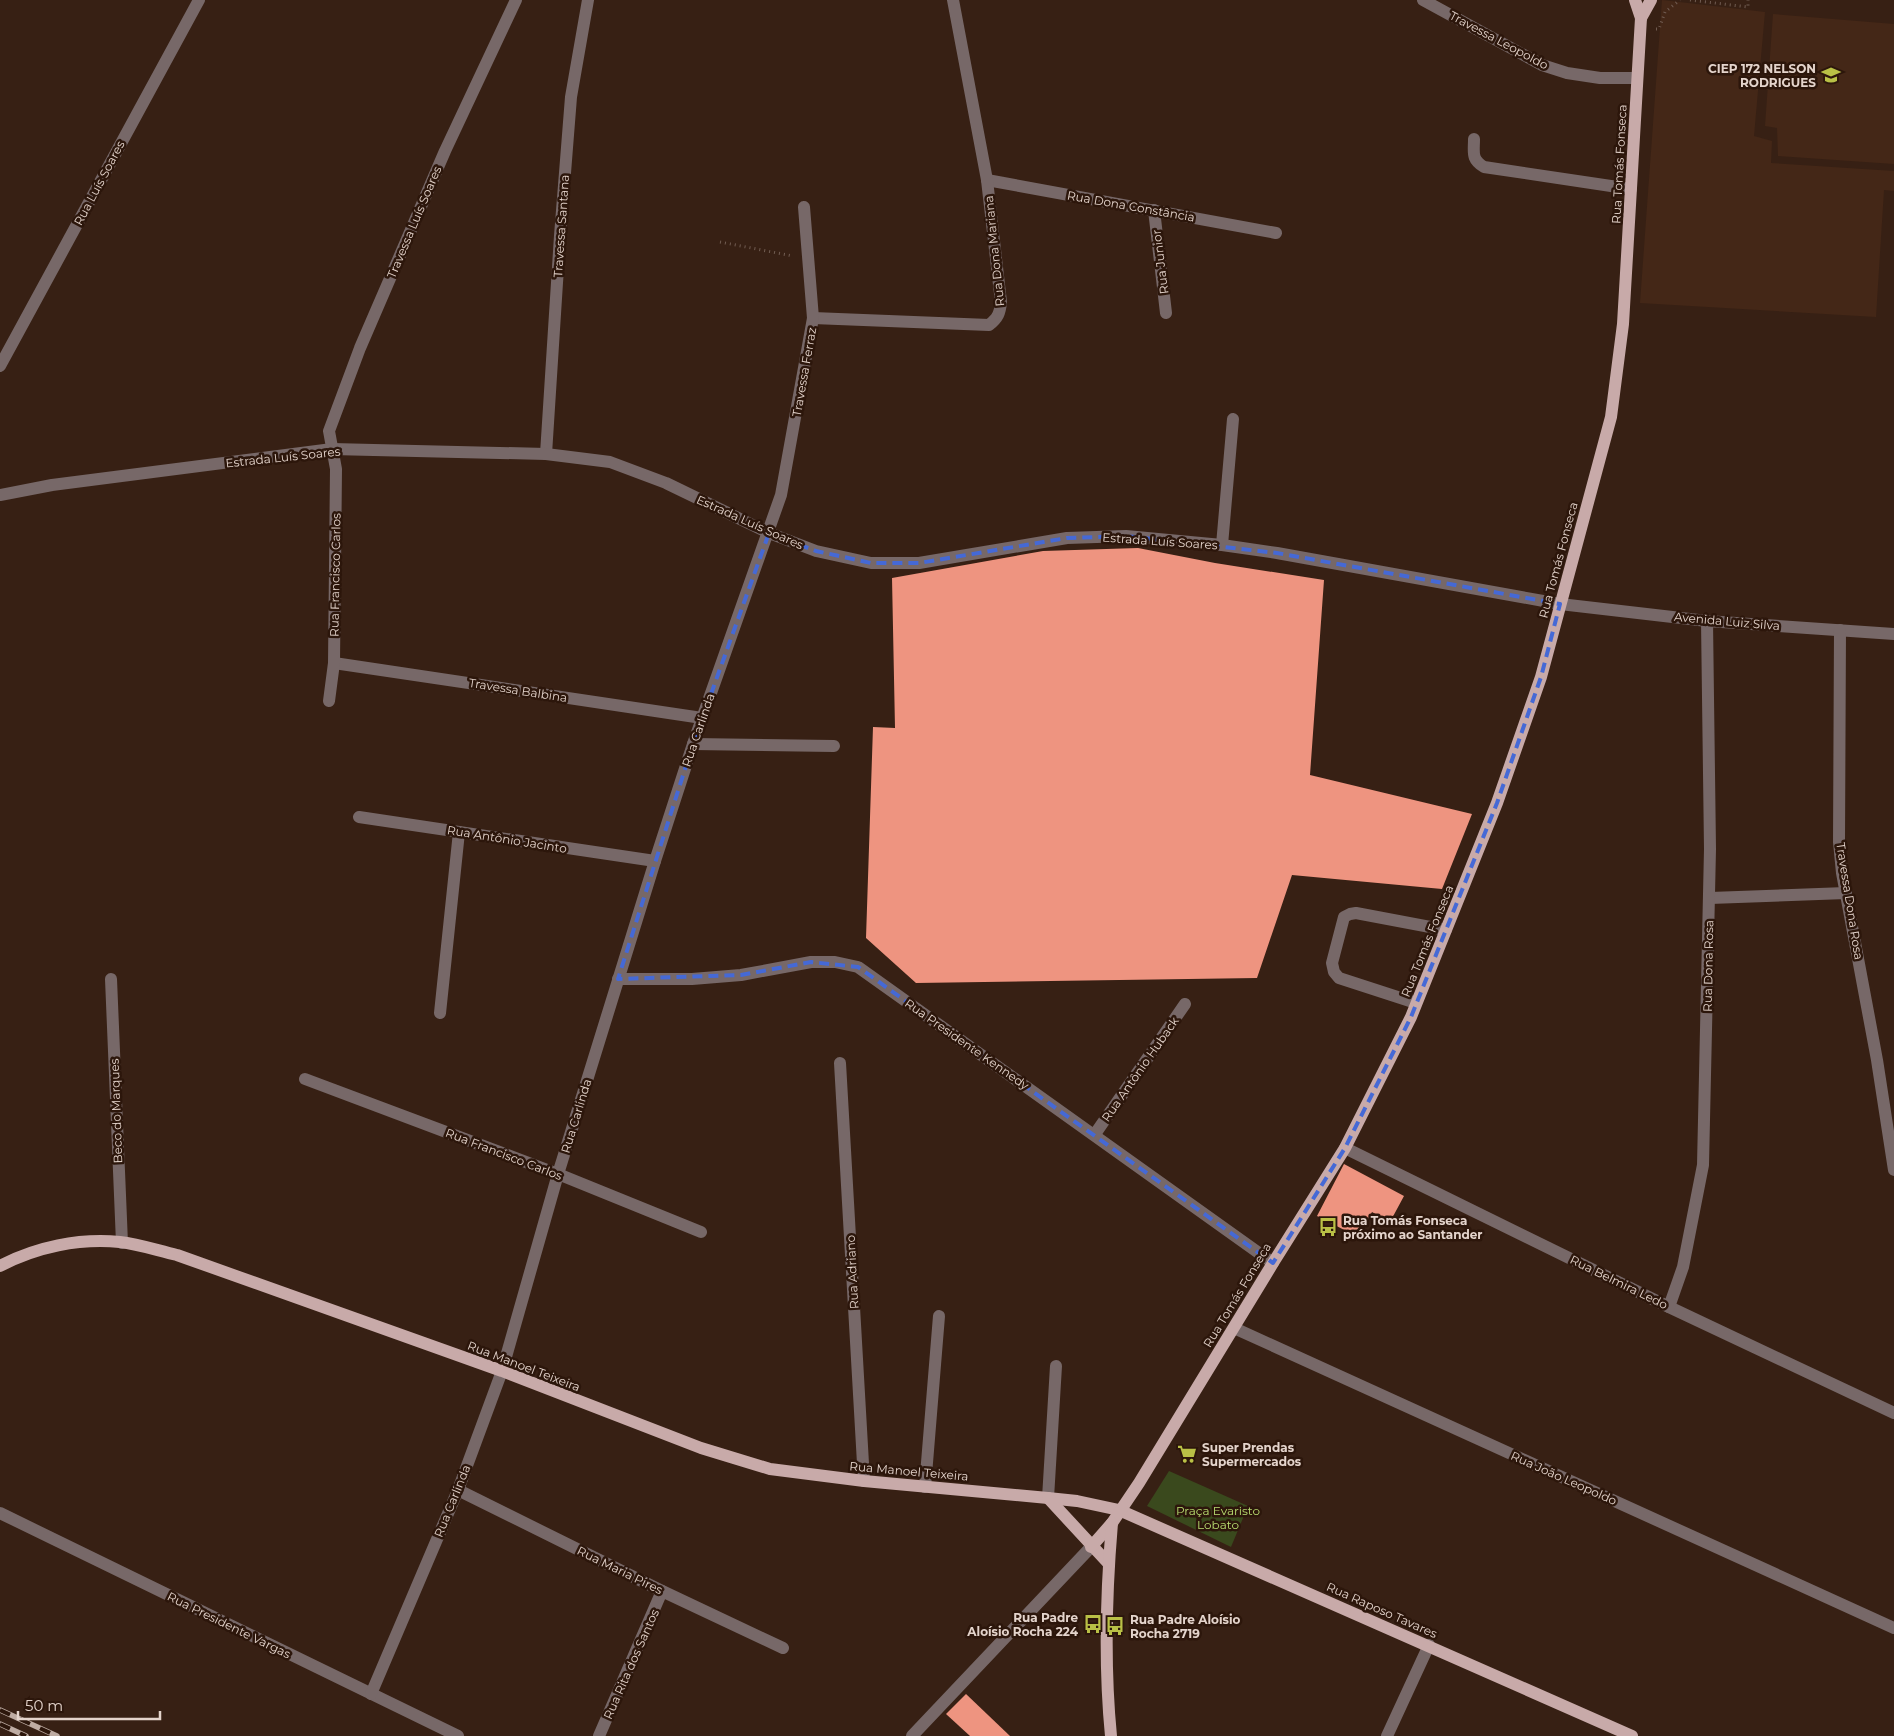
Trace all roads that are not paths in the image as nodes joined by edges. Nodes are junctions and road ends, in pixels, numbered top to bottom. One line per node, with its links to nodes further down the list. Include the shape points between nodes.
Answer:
1 (199, 0): 18 (street, Rua Luís Soares)
2 (516, 0): 20 (street, Travessa Luís Soares, via 445,151 360,348 328,430)
3 (588, 0): 21 (street, Travessa Santana, via 571,97)
4 (953, 0): 11 (street, Rua Dona Mariana)
5 (1423, 0): 9 (street, Travessa Leopoldo, via 1542,65 1600,78)
6 (1635, 0): 8 (main road, Rua Tomás Fonseca)
7 (1651, 0): 8 (main road, Rua Tomás Fonseca)
8 (1640, 24): 9 (main road, Rua Tomás Fonseca)
9 (1637, 78): 12 (main road, Rua Tomás Fonseca)
10 (1474, 139): 12 (street, via 1476,162 1484,167)
11 (986, 180): 14 (street, Rua Dona Constância); 17 (street, Rua Dona Mariana, via 1001,302 998,319 989,325)
12 (1631, 189): 25 (main road, Rua Tomás Fonseca, via 1623,324 1611,417)
13 (804, 207): 17 (street, Travessa Ferraz)
14 (1154, 210): 15 (street, Rua Dona Constância); 16 (street, Rua Junior)
15 (1276, 234)
16 (1166, 313)
17 (813, 318): 23 (street, Travessa Ferraz, via 781,495)
18 (0, 366)
19 (1233, 419): 24 (street)
20 (332, 450): 21 (street, Estrada Luís Soares); 22 (street, Estrada Luís Soares, via 52,485); 29 (street, Rua Francisco Carlos, via 336,469)
21 (546, 454): 23 (street, Estrada Luís Soares, via 610,462 666,483)
22 (0, 495)
23 (769, 533): 24 (street, Estrada Luís Soares, via 816,551 871,563 919,563 1067,538 1126,536); 31 (street, Rua Carlinda)
24 (1222, 545): 25 (street, Estrada Luís Soares)
25 (1560, 604): 26 (street, Avenida Luiz Silva); 39 (main road, Rua Tomás Fonseca, via 1538,686 1497,803)
26 (1707, 621): 27 (street, Avenida Luiz Silva); 38 (street, Rua Dona Rosa)
27 (1840, 630): 28 (street, Avenida Luiz Silva); 37 (street, Travessa Dona Rosa, via 1839,842)
28 (1894, 634)
29 (334, 663): 30 (street, Rua Francisco Carlos); 31 (street, Travessa Balbina)
30 (329, 701)
31 (702, 718): 32 (street, Rua Carlinda)
32 (692, 744): 33 (street); 36 (street, Rua Carlinda)
33 (834, 746)
34 (359, 817): 35 (street, Rua Antônio Jacinto)
35 (459, 832): 36 (street, Rua Antônio Jacinto); 44 (street)
36 (655, 862): 41 (street, Rua Carlinda)
37 (1846, 893): 38 (street); 49 (street, Travessa Dona Rosa)
38 (1710, 898): 55 (street, Rua Dona Rosa, via 1703,1166 1683,1267)
39 (1446, 930): 42 (main road, Rua Tomás Fonseca); 42 (street, via 1356,913 1344,917 1332,963 1339,978)
40 (111, 979): 52 (street, Beco do Marques)
41 (618, 979): 47 (street, Rua Presidente Kennedy, via 731,976 811,962 835,962 858,967); 50 (street, Rua Carlinda)
42 (1416, 1003): 48 (main road, Rua Tomás Fonseca)
43 (1185, 1004): 47 (street, Rua Antônio Huback)
44 (440, 1013)
45 (840, 1062): 61 (street, Rua Adriano)
46 (305, 1079): 50 (street, Rua Francisco Carlos)
47 (1095, 1134): 53 (street, Rua Presidente Kennedy)
48 (1345, 1148): 53 (main road, Rua Tomás Fonseca); 55 (street, Rua Belmira Ledo)
49 (1894, 1170)
50 (558, 1174): 51 (street, Rua Francisco Carlos); 59 (street, Rua Carlinda)
51 (701, 1232)
52 (122, 1242): 54 (main road, Rua Manoel Teixeira, via 88,1241 52,1247 17,1257); 59 (main road, Rua Manoel Teixeira, via 177,1255)
53 (1273, 1263): 57 (main road, Rua Tomás Fonseca)
54 (0, 1266)
55 (1669, 1307): 60 (street, Rua Belmira Ledo)
56 (939, 1316): 62 (street)
57 (1234, 1328): 65 (main road, Rua Tomás Fonseca); 71 (street, Rua João Leopoldo)
58 (1056, 1366): 64 (street)
59 (502, 1371): 61 (main road, Rua Manoel Teixeira, via 701,1448 770,1469); 63 (street, Rua Carlinda)
60 (1894, 1413)
61 (864, 1481): 62 (main road, Rua Manoel Teixeira)
62 (925, 1487): 64 (main road, Rua Manoel Teixeira)
63 (458, 1490): 70 (street, Rua Maria Pires); 74 (street, Rua Carlinda)
64 (1048, 1498): 65 (main road, Rua Manoel Teixeira); 68 (main road)
65 (1120, 1510): 67 (main road, Rua Tomás Fonseca); 72 (main road, Rua Raposo Tavares)
66 (0, 1513): 74 (street, Rua Presidente Vargas)
67 (1112, 1522): 68 (main road, Rua Tomás Fonseca); 69 (main road)
68 (1091, 1546): 69 (main road); 77 (street, Rua Tomás Fonseca)
69 (1109, 1564): 78 (main road, via 1106,1664)
70 (662, 1591): 73 (street, Rua Maria Pires); 76 (street, Rua Rita dos Santos)
71 (1894, 1628)
72 (1429, 1645): 79 (street); 80 (main road, Rua Raposo Tavares)
73 (783, 1648)
74 (371, 1694): 75 (street, Rua Presidente Vargas)
75 (458, 1736)
76 (599, 1736)
77 (912, 1736)
78 (1111, 1736)
79 (1387, 1736)
80 (1632, 1736)

